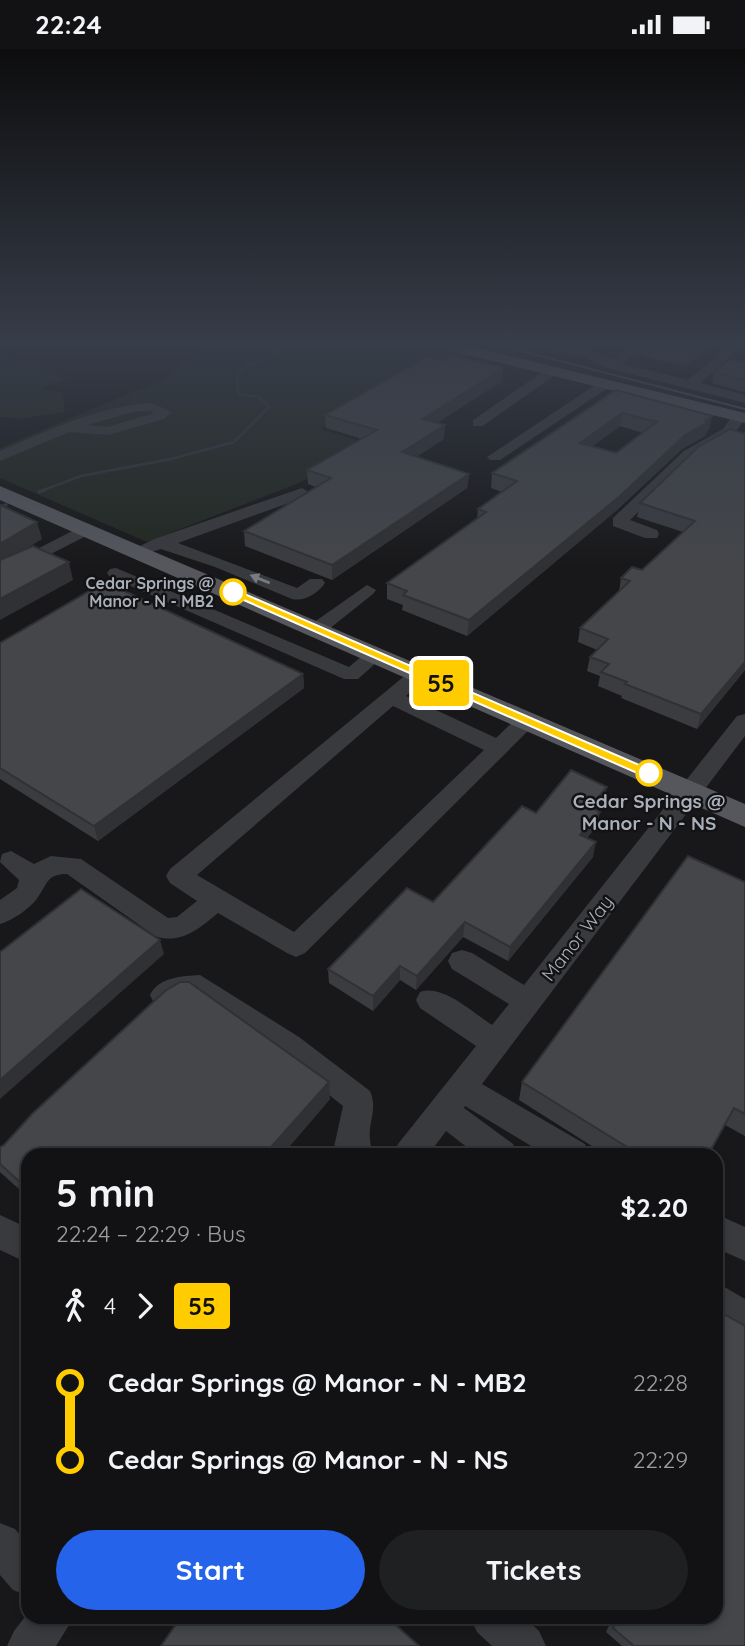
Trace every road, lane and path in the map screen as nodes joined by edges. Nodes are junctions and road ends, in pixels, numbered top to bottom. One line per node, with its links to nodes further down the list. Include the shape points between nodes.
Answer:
1 (103, 418): 7 (street)
2 (157, 418): 7 (street, via 108,431)
3 (486, 418): 6 (street)
4 (555, 418): 11 (street)
5 (742, 418): 8 (street)
6 (478, 423)
7 (69, 428): 10 (street)
8 (728, 432): 9 (street); 15 (street, via 689,454 619,522)
9 (745, 437)
10 (0, 456)
11 (495, 457)
12 (0, 492): 14 (main road)
13 (302, 493): 16 (street)
14 (86, 529): 16 (main road); 18 (street)
15 (650, 534)
16 (149, 550): 17 (street); 20 (main road); 21 (street, via 116,573 351,675)
17 (220, 563): 17 (street, one-way to 17, via 239,553 316,583 299,595)
18 (0, 575)
19 (367, 590): 20 (street)
20 (317, 629): 21 (main road)
21 (376, 655): 22 (main road)
22 (420, 673): 23 (street); 24 (main road)
23 (391, 697): 26 (street); 31 (street, via 179,876)
24 (527, 721): 26 (street); 27 (main road)
25 (745, 721): 27 (street, Manor Way)
26 (499, 748): 31 (street, via 296,946)
27 (690, 792): 28 (main road); 35 (street, Manor Way)
28 (745, 816)
29 (4, 861): 30 (street)
30 (33, 877): 31 (street, via 51,865 72,865 164,929 184,926); 32 (street, via 29,893)
31 (216, 900)
32 (0, 914)
33 (462, 961): 35 (street)
34 (430, 1000): 37 (street)
35 (528, 1001): 37 (street, Manor Way)
36 (140, 1016): 39 (street, via 160,997 180,987 200,986 244,1013 359,1101)
37 (496, 1042): 38 (street, Manor Way)
38 (452, 1099): 40 (street, Manor Way); 41 (street); 42 (street)
39 (351, 1148)
40 (414, 1148)
41 (489, 1148)
42 (559, 1148)
43 (0, 1232): 45 (street)
44 (723, 1234): 46 (street)
45 (21, 1242)
46 (745, 1244)
47 (723, 1305): 48 (street)
48 (745, 1319)
49 (0, 1544): 50 (street)
50 (21, 1567)
51 (46, 1624): 53 (street)
52 (500, 1624): 54 (street)
53 (29, 1646)
54 (524, 1646)

